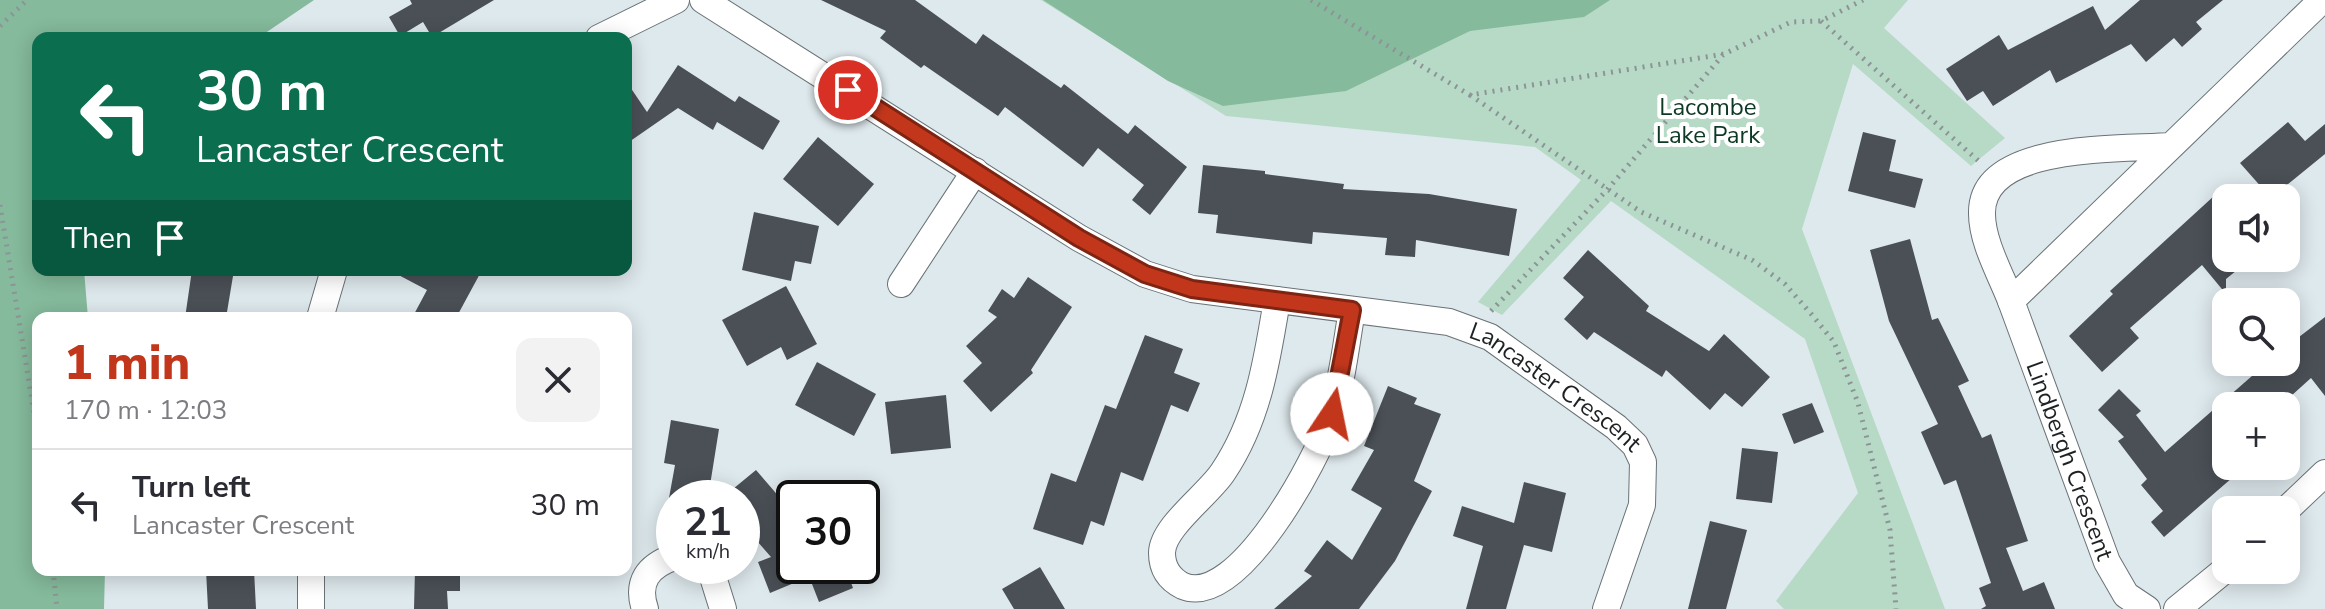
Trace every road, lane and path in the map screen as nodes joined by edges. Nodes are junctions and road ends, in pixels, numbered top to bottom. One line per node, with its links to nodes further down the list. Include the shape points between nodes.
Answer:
1 (27, 0): 10 (path)
2 (676, 0): 11 (street)
3 (703, 0): 16 (street, Lancaster Crescent)
4 (1311, 0): 13 (path)
5 (1849, 0): 8 (path)
6 (1863, 0): 8 (path)
7 (2322, 0): 14 (street)
8 (1848, 10): 9 (path)
9 (1821, 21): 12 (path, via 1791,22); 15 (path)
10 (0, 26)
11 (611, 32)
12 (1724, 54): 13 (path); 17 (path)
13 (1470, 95): 17 (path)
14 (2171, 146): 22 (street); 22 (street, Lindbergh Crescent, via 2030,158 1997,178 1984,198 1981,219)
15 (1986, 167)
16 (975, 171): 20 (street); 21 (street, Lancaster Crescent, via 1145,274 1192,289)
17 (1607, 190): 25 (path); 39 (path, via 1675,230 1705,237 1752,260 1785,284 1834,342 1858,403 1890,530)
18 (0, 205): 26 (path)
19 (332, 276): 24 (street)
20 (901, 284)
21 (1277, 300): 23 (street, Lancaster Crescent); 23 (street, via 1263,383 1241,443 1162,548 1163,566 1174,582 1189,590 1205,590 1239,567 1269,533 1305,477 1332,414)
22 (2011, 301): 40 (street, Lindbergh Crescent, via 2107,562 2126,595)
23 (1352, 310): 38 (street, Lancaster Crescent, via 1474,328 1635,445 1643,462 1642,505)
24 (322, 312)
25 (1489, 313)
26 (32, 400)
27 (2325, 473): 28 (street)
28 (2300, 497)
29 (656, 566): 36 (street, via 641,587)
30 (54, 576): 34 (path)
31 (311, 576): 35 (street)
32 (2212, 580): 41 (street)
33 (715, 584): 37 (street)
34 (57, 609)
35 (311, 609)
36 (645, 609)
37 (723, 609)
38 (1606, 609)
39 (1896, 609)
40 (2147, 609)
41 (2177, 609)

